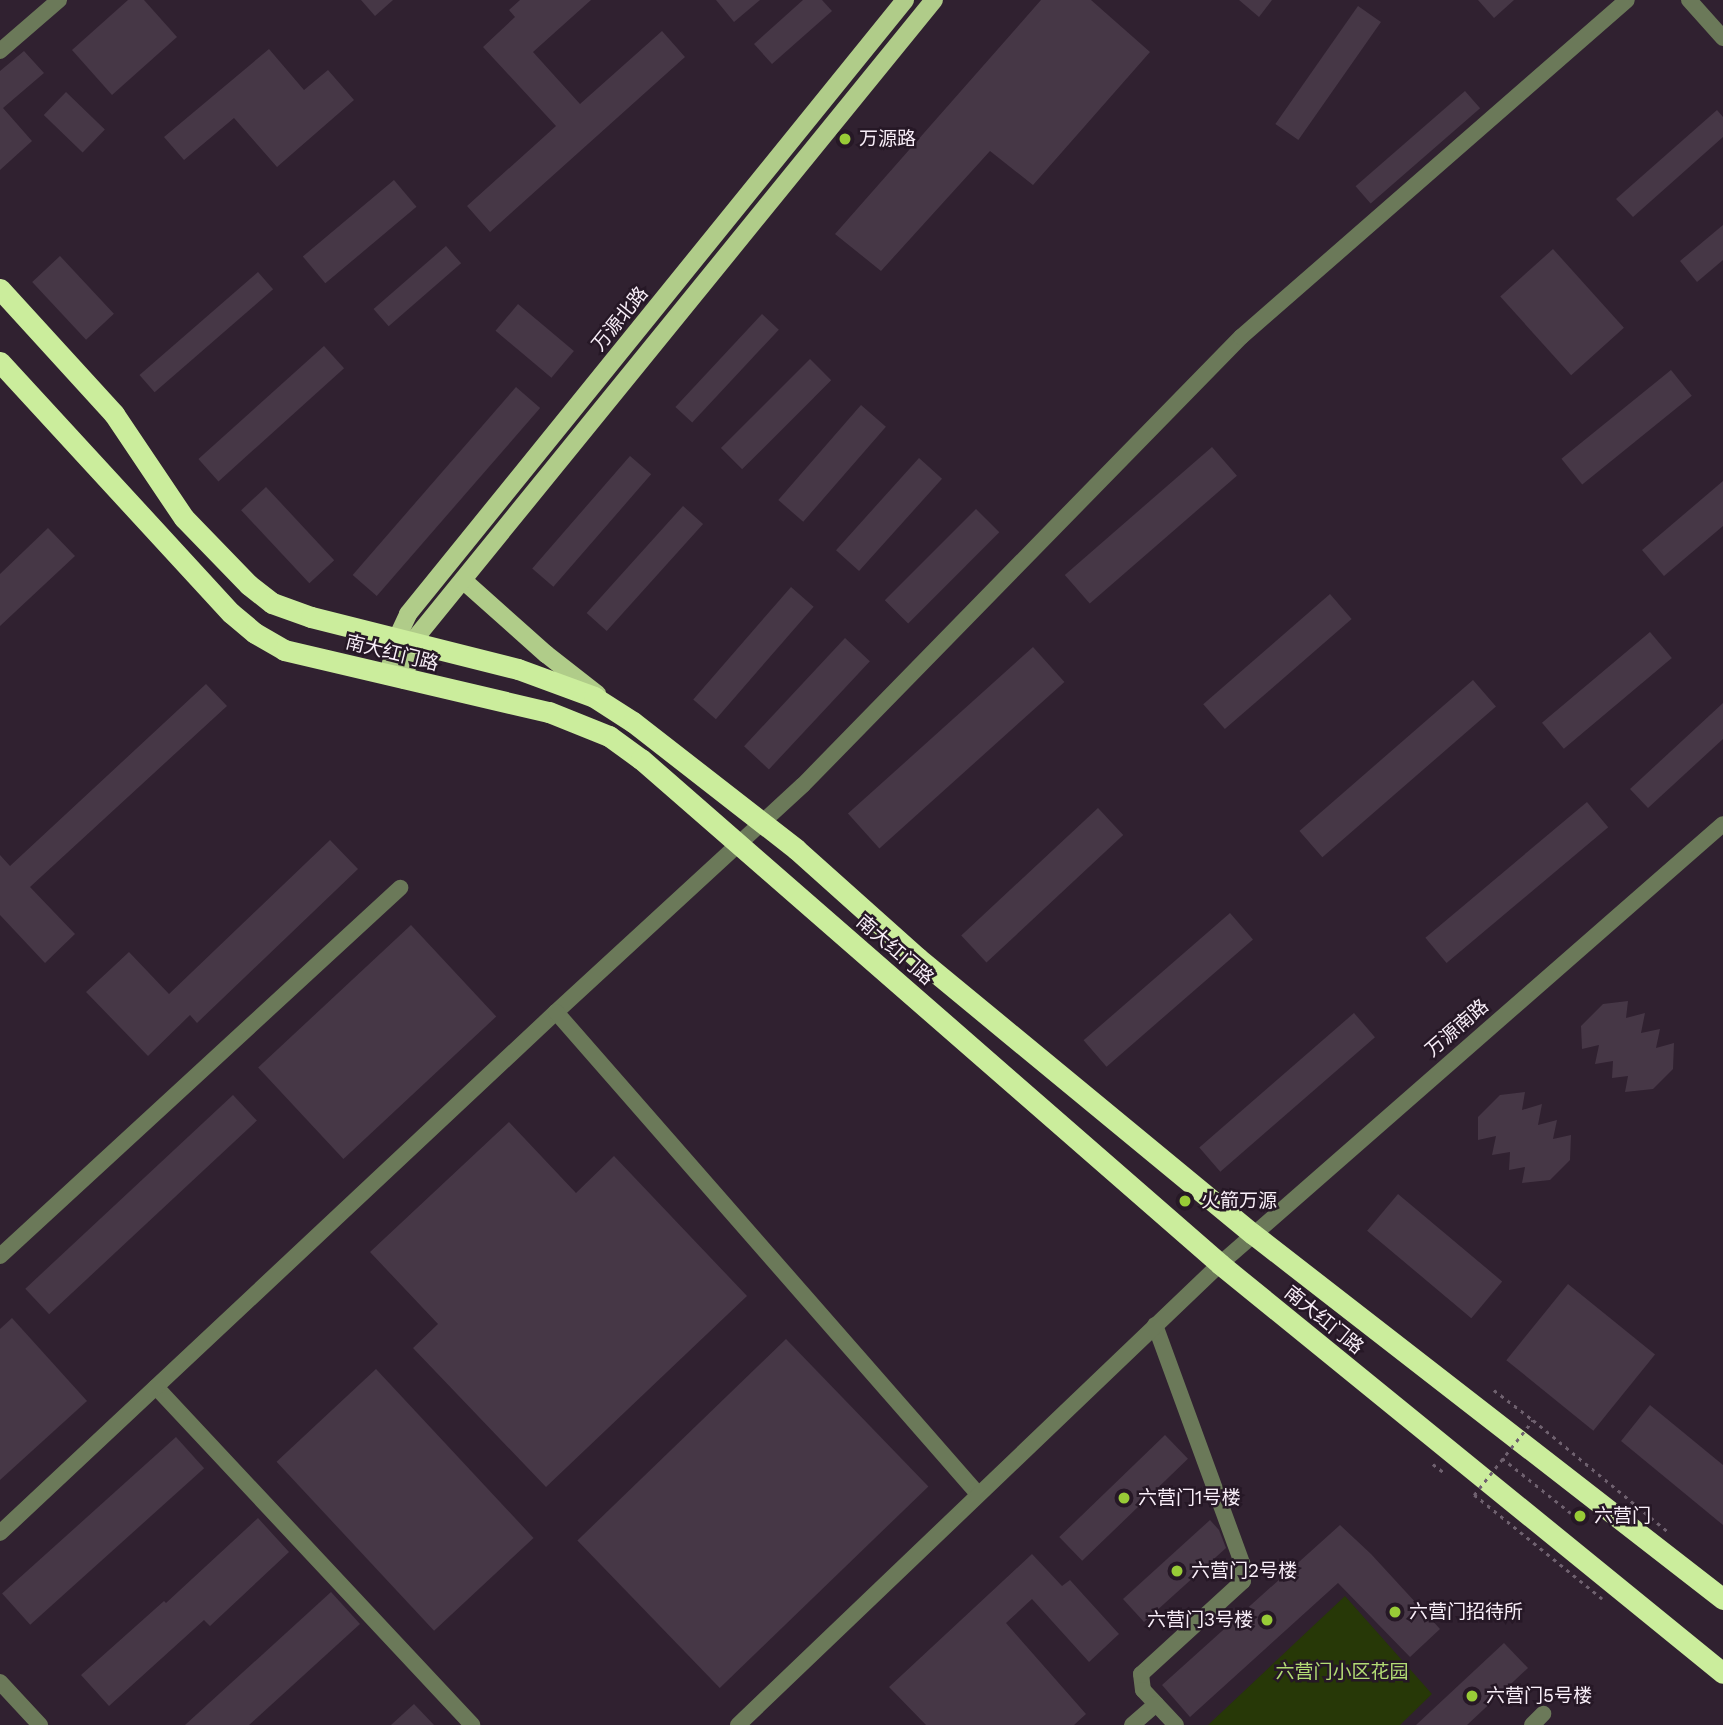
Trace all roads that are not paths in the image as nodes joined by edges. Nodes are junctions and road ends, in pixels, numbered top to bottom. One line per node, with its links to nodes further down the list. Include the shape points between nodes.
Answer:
1 (59, 0): 7 (street)
2 (905, 0): 11 (main road, 万源北路, via 408,614)
3 (934, 0): 10 (main road)
4 (1627, 0): 14 (street, via 1241,337 803,785)
5 (1689, 0): 6 (street)
6 (1723, 38)
7 (0, 51)
8 (0, 289): 11 (highway, 南大红门路, via 114,414 184,518 249,585 272,603 310,617)
9 (0, 362): 12 (highway, 南大红门路, via 231,613 255,633 284,650)
10 (464, 581): 11 (main road); 13 (main road, via 545,654)
11 (405, 640): 12 (main road); 13 (highway, 南大红门路, via 518,668 572,687)
12 (396, 678): 16 (highway, 南大红门路, via 550,712 609,736)
13 (633, 722): 14 (highway, 南大红门路)
14 (760, 823): 16 (street); 19 (highway, 南大红门路)
15 (1723, 824): 19 (street, 万源南路)
16 (740, 845): 18 (street); 21 (highway, 南大红门路)
17 (400, 888): 20 (street)
18 (556, 1012): 23 (street); 24 (street)
19 (1253, 1234): 21 (street, 万源南路); 26 (highway, 南大红门路)
20 (0, 1256)
21 (1220, 1264): 22 (street, 万源南路); 27 (highway, 南大红门路)
22 (1155, 1325): 24 (street, 万源南路); 29 (street, via 1243,1565 1243,1581 1142,1674 1143,1690)
23 (156, 1387): 25 (street); 32 (street)
24 (978, 1494): 30 (street, 万源南路)
25 (0, 1533)
26 (1723, 1599)
27 (1723, 1674)
28 (0, 1682): 31 (street)
29 (1156, 1704): 33 (street); 34 (street)
30 (746, 1722)
31 (40, 1725)
32 (472, 1725)
33 (1132, 1725)
34 (1176, 1725)

